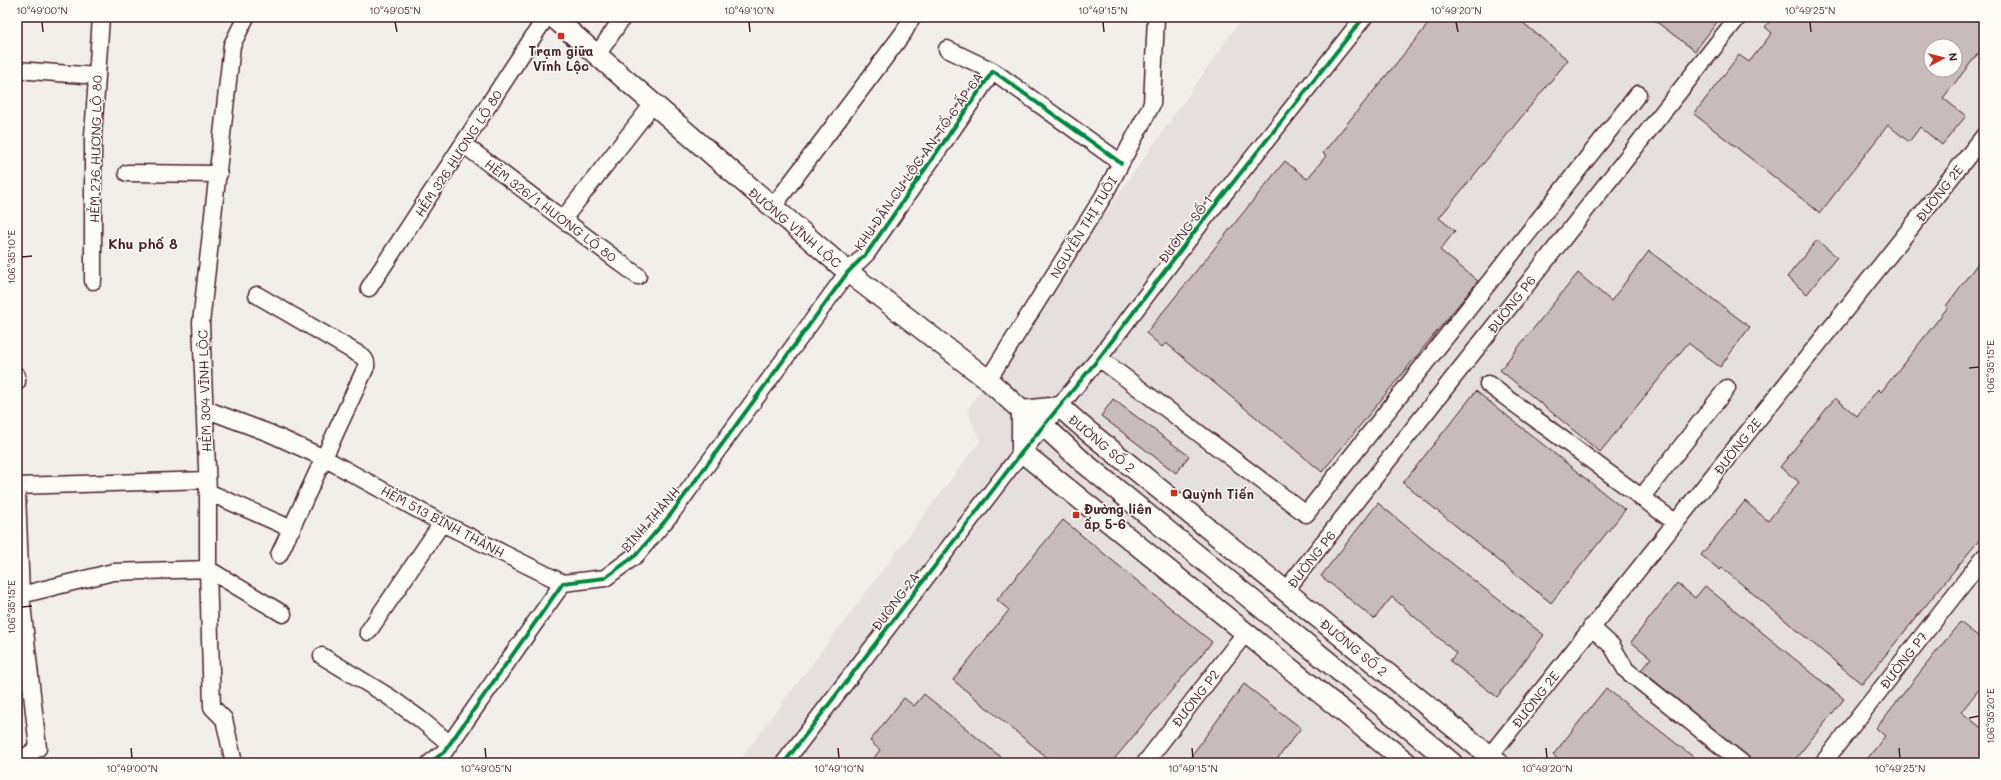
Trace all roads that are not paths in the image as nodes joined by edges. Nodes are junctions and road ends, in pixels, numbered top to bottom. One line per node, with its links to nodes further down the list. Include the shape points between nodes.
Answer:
1 (101, 17): 14 (street, HẺM 276 HƯƠNG LỘ 80)
2 (246, 17): 21 (street, HẺM 304 VĨNH LỘC, via 232,45)
3 (546, 17): 18 (street, HẺM 326 HƯƠNG LỘ 80)
4 (553, 17): 11 (main road, ĐƯỜNG VĨNH LỘC)
5 (623, 17): 11 (street)
6 (912, 17): 22 (street, via 904,32)
7 (1156, 17): 19 (street, NGUYỄN THỊ TUÔI, via 1152,104)
8 (1364, 17): 29 (street, ĐƯỜNG SỐ 1, via 1201,223)
9 (1738, 17): 52 (street, ĐƯỜNG P6)
10 (947, 49): 13 (street)
11 (597, 55): 16 (main road, ĐƯỜNG VĨNH LỘC)
12 (17, 70): 14 (street)
13 (993, 70): 19 (street, KHU DÂN CƯ LỘC AN, TỔ 6 ẤP 6A); 24 (street, KHU DÂN CƯ LỘC AN, TỔ 6 ẤP 6A, via 867,253)
14 (96, 76): 26 (street, HẺM 276 HƯƠNG LỘ 80, via 93,136)
15 (1638, 94): 29 (street, via 1306,514)
16 (653, 104): 22 (main road, ĐƯỜNG VĨNH LỘC); 23 (street)
17 (1984, 136): 46 (street, ĐƯỜNG 2E)
18 (463, 144): 23 (street, HẺM 326/1 HƯƠNG LỘ 80); 27 (street, HẺM 326 HƯƠNG LỘ 80)
19 (1121, 163): 31 (street, NGUYỄN THỊ TUÔI, via 1104,197)
20 (127, 173): 21 (street)
21 (219, 174): 36 (street, HẺM 304 VĨNH LỘC, via 202,323)
22 (772, 208): 24 (main road, ĐƯỜNG VĨNH LỘC)
23 (563, 219): 25 (street, HẺM 326/1 HƯƠNG LỘ 80)
24 (848, 272): 31 (main road, ĐƯỜNG VĨNH LỘC); 51 (street, BÌNH THÀNH, via 671,514 636,555 605,578)
25 (638, 276)
26 (93, 281)
27 (369, 288)
28 (257, 295): 40 (street, via 360,355 366,362 366,367)
29 (1099, 358): 35 (street, ĐƯỜNG SỐ 1)
30 (17, 376): 32 (street)
31 (988, 380): 37 (main road, ĐƯỜNG VĨNH LỘC)
32 (17, 382)
33 (1488, 384): 44 (street)
34 (1727, 388): 44 (street)
35 (1060, 407): 37 (main road, ĐƯỜNG SỐ 2); 38 (street, ĐƯỜNG SỐ 1); 52 (main road, ĐƯỜNG SỐ 2)
36 (205, 409): 40 (street, HẺM 513 BÌNH THÀNH, via 269,433); 42 (street, HẺM 304 VĨNH LỘC)
37 (1022, 411): 38 (main road, ĐƯỜNG VĨNH LỘC); 39 (main road)
38 (1044, 426): 39 (street, ĐƯỜNG SỐ 1); 67 (main road, ĐƯỜNG SỐ 2, via 1083,462)
39 (1022, 452): 57 (main road); 64 (street, ĐƯỜNG 2A)
40 (324, 458): 45 (street, HẺM 513 BÌNH THÀNH); 47 (street)
41 (17, 486): 42 (street)
42 (207, 486): 47 (street); 50 (street, HẺM 304 VĨNH LỘC)
43 (17, 493): 53 (street)
44 (1641, 498): 46 (street)
45 (442, 523): 51 (street, HẺM 513 BÌNH THÀNH); 56 (street)
46 (1676, 523): 55 (street, ĐƯỜNG 2E)
47 (292, 529): 48 (street)
48 (279, 555)
49 (1984, 557): 69 (street, ĐƯỜNG P7)
50 (208, 569): 53 (street, via 113,572); 54 (street); 62 (street, HẺM 304 VĨNH LỘC, via 212,707 224,719)
51 (563, 583): 59 (street)
52 (1285, 591): 60 (main road, ĐƯỜNG SỐ 2)
53 (21, 595): 61 (street, via 38,748)
54 (283, 614)
55 (1591, 628): 60 (street, ĐƯỜNG 2E); 68 (street, via 1612,646 1626,670)
56 (368, 632)
57 (1246, 632): 65 (street, ĐƯỜNG P2); 66 (main road)
58 (322, 656): 59 (street, via 388,696)
59 (450, 744): 63 (street)
60 (1491, 761)
61 (18, 763)
62 (234, 763)
63 (430, 763)
64 (784, 763)
65 (1145, 763)
66 (1407, 763)
67 (1452, 763)
68 (1742, 763)
69 (1823, 763)

